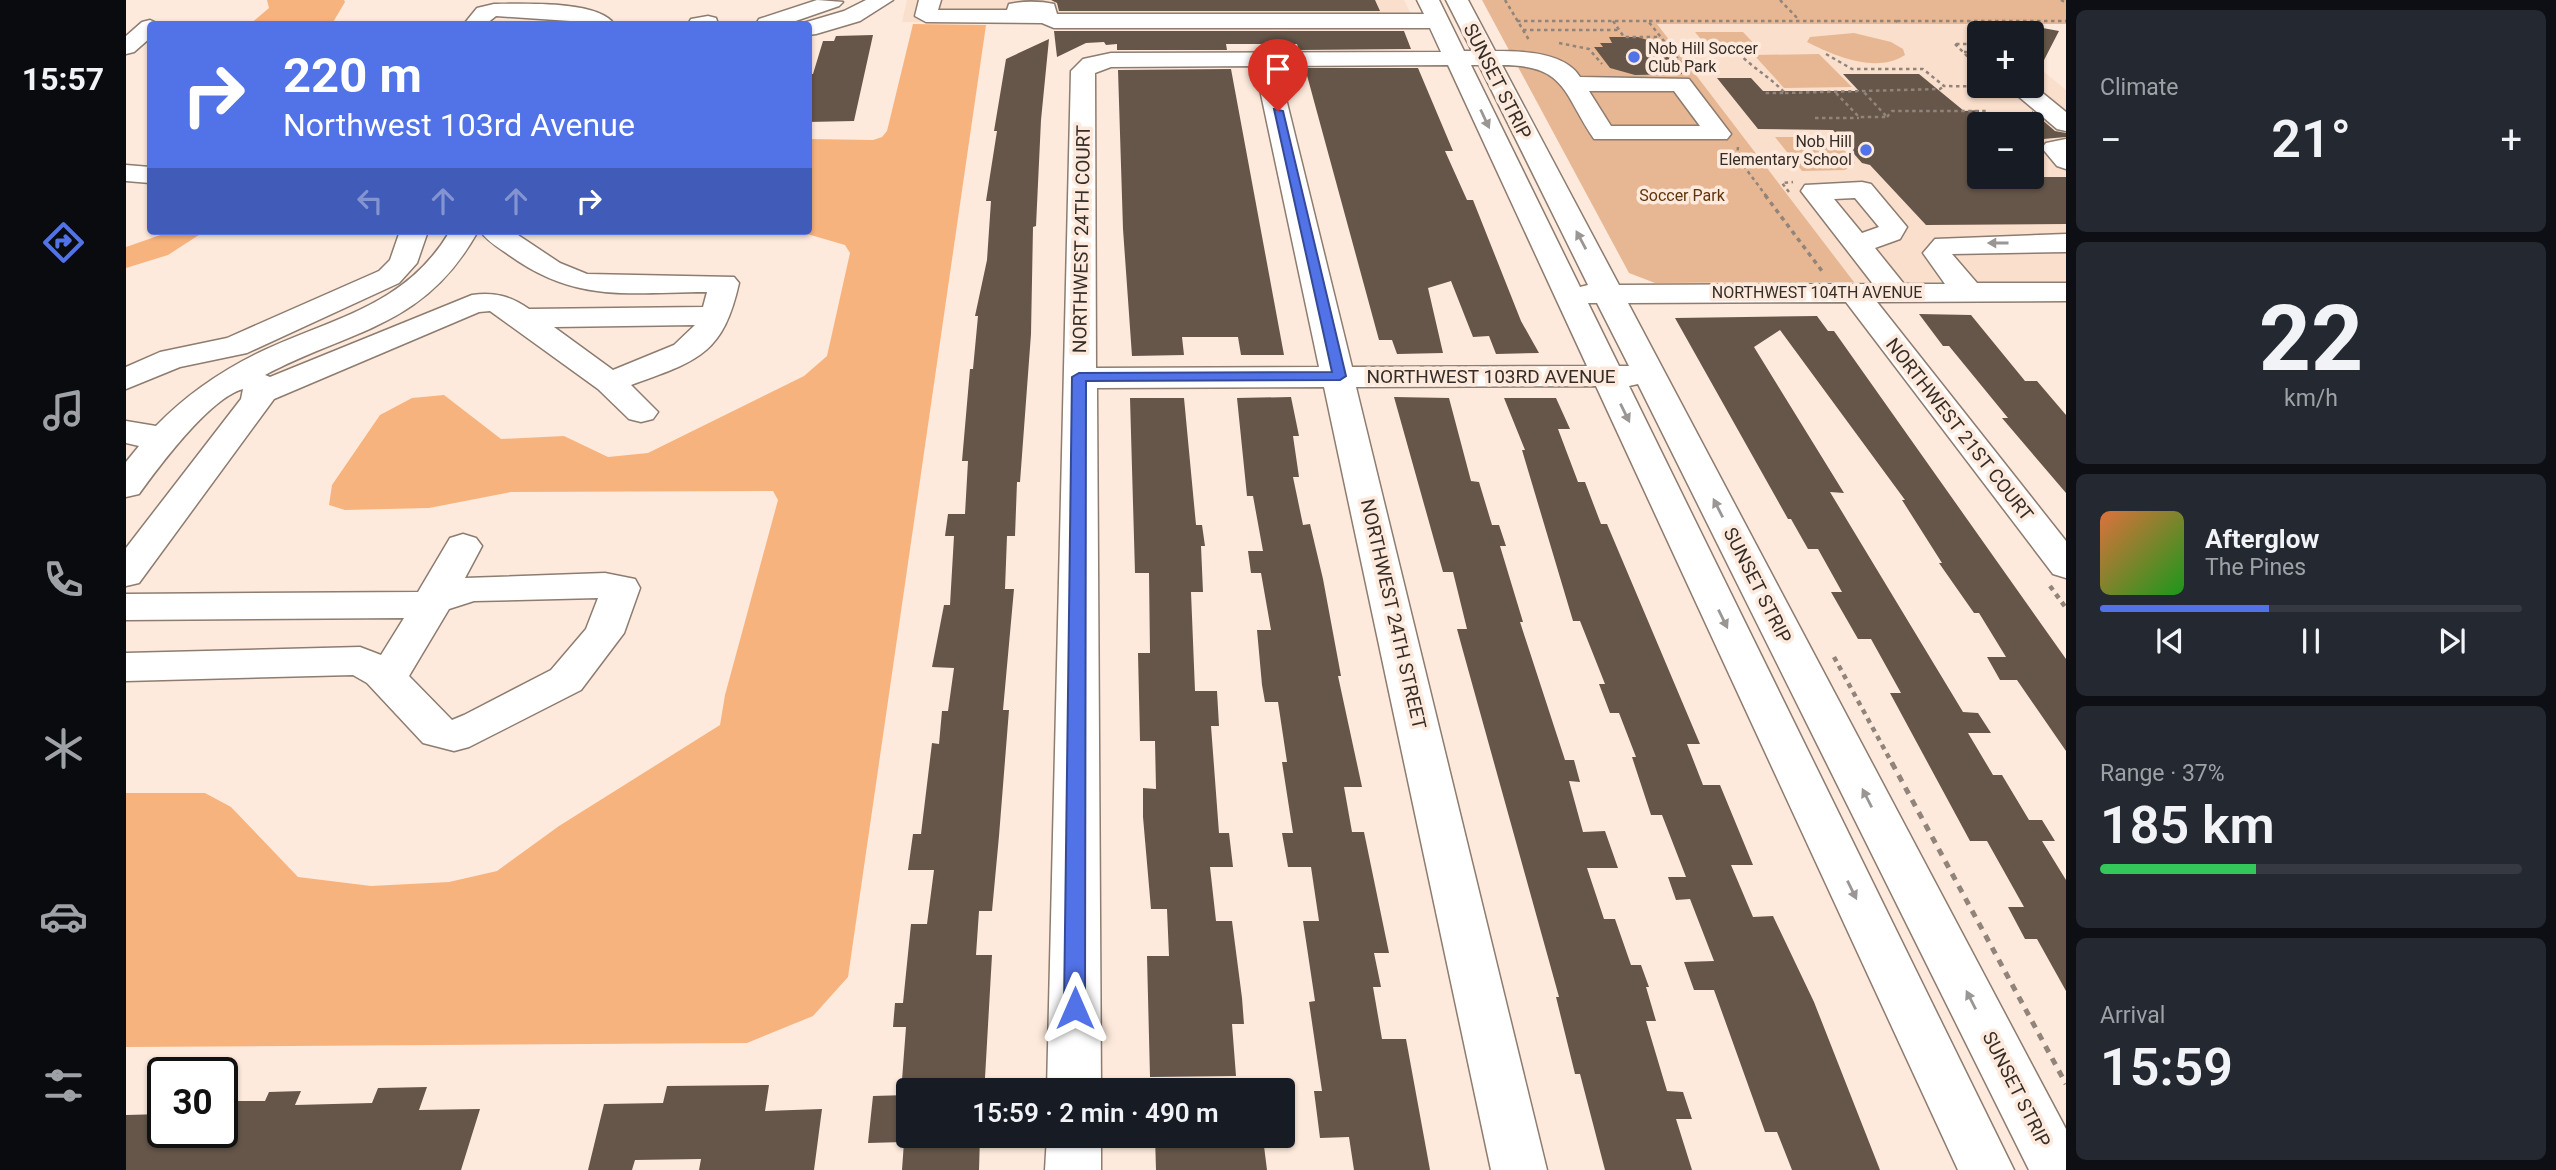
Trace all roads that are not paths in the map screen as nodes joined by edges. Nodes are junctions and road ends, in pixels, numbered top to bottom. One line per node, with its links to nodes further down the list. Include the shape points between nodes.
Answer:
1 (834, 0): 11 (street)
2 (882, 0): 14 (street, via 852,16)
3 (930, 0): 7 (street, via 926,16)
4 (1457, 0): 16 (street, SUNSET STRIP)
5 (1017, 9): 7 (street, via 1046,9)
6 (1432, 10): 7 (street, via 1054,21); 16 (street, SUNSET STRIP)
7 (1045, 17)
8 (533, 18): 9 (street, via 494,10); 10 (street, via 581,14)
9 (478, 21)
10 (596, 21)
11 (777, 21)
12 (126, 27): 13 (street)
13 (147, 27)
14 (812, 28)
15 (147, 32): 18 (street)
16 (1487, 53): 17 (street); 19 (street, via 1534,59 1566,73); 37 (street, SUNSET STRIP, one-way to 37); 38 (street, SUNSET STRIP, one-way to 16)
17 (1265, 59): 42 (street, NORTHWEST 24TH STREET); 45 (street, NORTHWEST 24TH COURT, via 1111,60 1091,64 1083,71)
18 (128, 60)
19 (1574, 85): 19 (street, via 1603,134 1643,109)
20 (2029, 98): 21 (street)
21 (2061, 121)
22 (2066, 147): 23 (street, via 2055,148)
23 (2066, 161)
24 (126, 173): 25 (street)
25 (147, 175)
26 (413, 235): 46 (street, via 403,263 389,277 236,346 171,359)
27 (474, 235): 48 (street, via 443,267 393,305)
28 (485, 235): 32 (street)
29 (2066, 243): 31 (street, one-way to 31, via 1954,243 1937,253)
30 (1860, 249): 35 (street)
31 (1947, 267): 33 (street); 36 (street)
32 (551, 271): 39 (street); 40 (street, via 587,283 724,283)
33 (2065, 291): 36 (street, NORTHWEST 104TH AVENUE)
34 (1853, 292): 35 (street, NORTHWEST 104TH AVENUE); 38 (street, NORTHWEST 104TH AVENUE); 54 (street, NORTHWEST 21ST COURT)
35 (1895, 292): 36 (street, NORTHWEST 104TH AVENUE)
36 (1968, 292)
37 (1568, 294): 38 (street, NORTHWEST 104TH AVENUE); 43 (street, SUNSET STRIP)
38 (1609, 294): 44 (street, SUNSET STRIP)
39 (485, 302): 41 (street, via 499,302); 48 (street)
40 (718, 316): 41 (street); 47 (street, via 706,336 686,352)
41 (522, 318): 47 (street)
42 (1340, 376): 43 (street, NORTHWEST 103RD AVENUE); 45 (street, NORTHWEST 103RD AVENUE); 63 (street, NORTHWEST 24TH STREET)
43 (1607, 376): 44 (street, NORTHWEST 103RD AVENUE); 64 (street, SUNSET STRIP, one-way to 64)
44 (1650, 376): 65 (street, SUNSET STRIP, one-way to 44)
45 (1079, 377): 60 (street, NORTHWEST 24TH COURT)
46 (126, 379)
47 (609, 382): 49 (street)
48 (249, 385): 51 (street, via 206,398); 55 (street, via 257,400)
49 (641, 412)
50 (126, 431): 51 (street)
51 (162, 437): 52 (street)
52 (126, 486)
53 (463, 545): 56 (street)
54 (2066, 566)
55 (126, 574)
56 (435, 600): 57 (street, via 419,605); 59 (street); 59 (street, via 472,589 621,588 604,633 566,680 480,726 454,736 438,732)
57 (126, 607)
58 (126, 667): 59 (street, via 360,661)
59 (387, 678)
60 (1074, 1078)
61 (1074, 1148): 62 (street)
62 (1073, 1170)
63 (1520, 1170)
64 (1986, 1170)
65 (2058, 1170)

